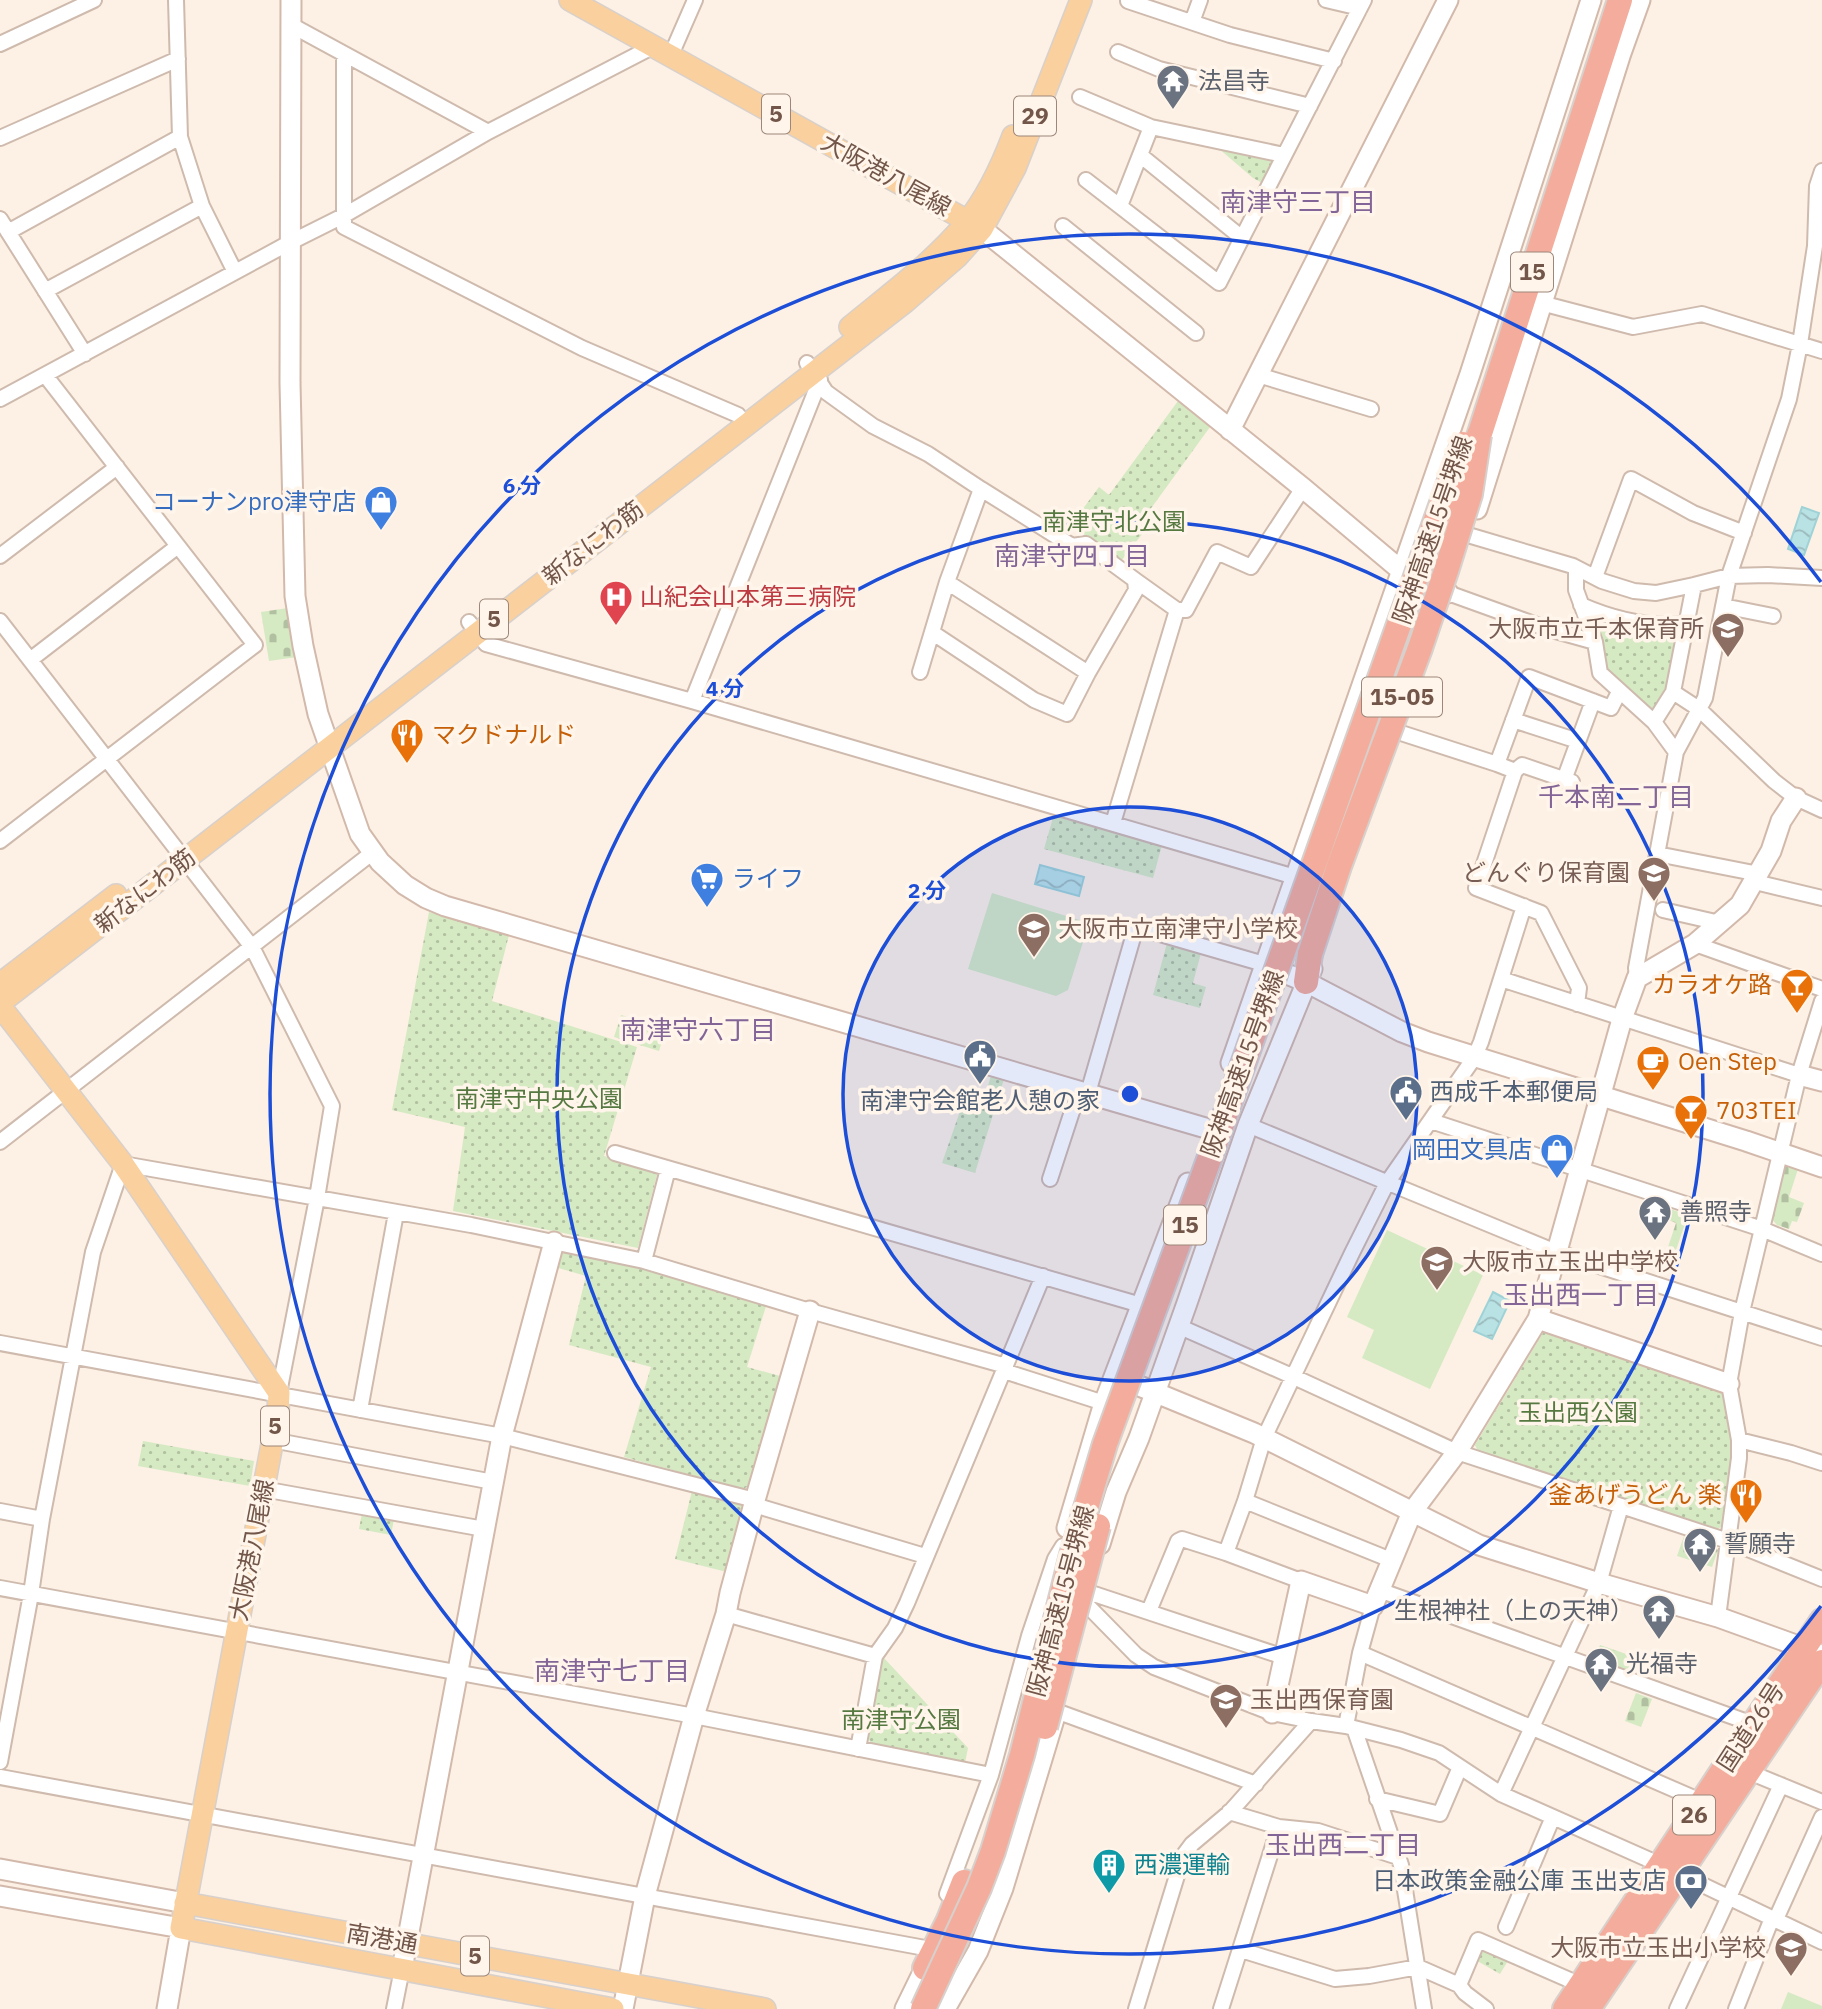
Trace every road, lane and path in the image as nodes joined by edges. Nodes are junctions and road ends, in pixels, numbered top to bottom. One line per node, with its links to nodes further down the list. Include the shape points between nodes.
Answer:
1 (94, 0): 19 (street)
2 (176, 0): 23 (street)
3 (290, 0): 18 (street)
4 (569, 0): 20 (main road, 大阪港八尾線 / 5)
5 (695, 0): 20 (street)
6 (1065, 0): 39 (main road, 新なにわ筋 / 29)
7 (1081, 0): 39 (main road, 新なにわ筋 / 29, via 1015,168)
8 (1200, 0): 17 (street)
9 (1326, 0): 16 (street)
10 (1448, 0): 53 (street)
11 (1591, 0): 67 (street)
12 (1608, 0): 172 (highway, 阪神高速15号堺線 / 15, bridge, via 1463,444)
13 (1620, 0): 58 (highway, 阪神高速15号堺線 / 15)
14 (1640, 0): 46 (street)
15 (1128, 1): 17 (street)
16 (1362, 4): 24 (street)
17 (1192, 22): 24 (street)
18 (291, 25): 22 (street); 43 (street)
19 (0, 44)
20 (662, 51): 28 (street); 39 (main road, 大阪港八尾線 / 5)
21 (1118, 52): 26 (street, via 1159,69)
22 (344, 54): 28 (street); 38 (street)
23 (178, 60): 29 (street); 30 (street)
24 (1334, 61): 26 (street)
25 (1080, 97): 27 (street)
26 (1310, 106): 32 (street)
27 (1151, 127): 31 (street); 32 (street)
28 (488, 132): 38 (street)
29 (180, 137): 36 (street); 40 (street)
30 (0, 138)
31 (1140, 155): 37 (street); 42 (street)
32 (1284, 155): 42 (street)
33 (1822, 172): 35 (street)
34 (1086, 180): 37 (street)
35 (1820, 204): 48 (street)
36 (202, 206): 44 (street); 45 (street)
37 (1120, 206): 42 (street, via 1219,283)
38 (343, 216): 43 (street); 56 (street, via 344,227 573,343)
39 (975, 225): 51 (main road, 新なにわ筋 / 5, via 957,257); 57 (street)
40 (4, 226): 45 (street)
41 (1063, 226): 47 (street)
42 (1242, 238)
43 (289, 243): 44 (street); 95 (street, via 295,596 318,714)
44 (235, 272): 50 (street)
45 (45, 291): 50 (street)
46 (1541, 303): 48 (street, via 1633,327 1702,314); 63 (street)
47 (1196, 333)
48 (1800, 344): 49 (street); 62 (street, via 1789,400)
49 (1822, 351)
50 (85, 354): 52 (street)
51 (814, 372): 56 (main road, 新なにわ筋 / 5); 61 (street, via 826,393 873,426 928,454); 90 (street)
52 (45, 375): 54 (street); 59 (street)
53 (1258, 375): 55 (street); 57 (street)
54 (0, 399)
55 (1371, 409)
56 (742, 420): 81 (main road, 新なにわ筋 / 5)
57 (1230, 430): 60 (street)
58 (1479, 435): 119 (highway, 15-05, bridge, via 1470,494 1446,570 1339,866 1310,954); 259 (highway, 阪神高速15号堺線 / 15, bridge, via 1127,1432 1006,1858)
59 (117, 467): 64 (street); 65 (street)
60 (1303, 488): 67 (street); 77 (street, via 1251,567 1217,552 1186,610)
61 (981, 489): 71 (street, via 1072,546 1086,544); 72 (street)
62 (1744, 533): 68 (street); 69 (street, via 1693,513 1631,479)
63 (1468, 535): 66 (street); 74 (street)
64 (178, 546): 84 (street); 98 (street, via 255,645)
65 (0, 556)
66 (1576, 568): 69 (street); 75 (street)
67 (1403, 572): 74 (street); 108 (street)
68 (1729, 576): 70 (street); 73 (street); 76 (street)
69 (1595, 577): 73 (street, via 1634,591 1656,593)
70 (1822, 578)
71 (1135, 580): 77 (street); 86 (street, via 1136,590)
72 (947, 582): 82 (street); 86 (street)
73 (1694, 585): 80 (street)
74 (1448, 593): 83 (street); 94 (street)
75 (1581, 605): 80 (street, via 1631,622); 83 (street)
76 (1723, 606): 78 (street); 91 (street)
77 (1177, 610): 103 (street)
78 (1773, 616)
79 (0, 621): 84 (street)
80 (1687, 624): 88 (street)
81 (473, 627): 90 (street, via 486,644); 95 (main road, 新なにわ筋 / 5)
82 (933, 633): 85 (street); 86 (street, via 1034,700 1067,715)
83 (1595, 642): 87 (street, via 1600,673)
84 (30, 660): 98 (street)
85 (920, 672)
86 (1088, 673)
87 (1619, 692): 89 (street, via 1611,708); 93 (street)
88 (1673, 692): 91 (street); 93 (street)
89 (1593, 701): 92 (street, via 1529,677); 96 (street)
90 (692, 702): 103 (street)
91 (1699, 709): 97 (street); 101 (street)
92 (1513, 720): 96 (street); 99 (street)
93 (1654, 722): 97 (street)
94 (1398, 733): 99 (street); 119 (street)
95 (328, 740): 105 (street, via 356,825); 106 (main road, 新なにわ筋 / 5)
96 (1578, 741): 100 (street, via 1568,781 1522,765)
97 (1676, 752): 107 (street)
98 (107, 759): 104 (street); 106 (street)
99 (1497, 764): 100 (street)
100 (1515, 771): 111 (street, via 1476,888)
101 (1796, 798): 102 (street); 109 (street)
102 (1822, 810)
103 (1113, 823): 108 (street)
104 (0, 841)
105 (372, 853): 115 (street); 130 (street, via 405,885 445,906)
106 (180, 854): 115 (street); 120 (main road, 新なにわ筋 / 5); 124 (main road, 新なにわ筋 / 5)
107 (1657, 854): 109 (street); 117 (street)
108 (1295, 877): 116 (street)
109 (1757, 878): 110 (street); 113 (street, via 1741,905)
110 (1822, 898)
111 (1524, 906): 118 (street); 123 (street, via 1541,913 1579,988)
112 (1663, 910): 113 (street)
113 (1720, 923): 114 (street)
114 (1695, 944): 117 (street); 121 (street)
115 (252, 947): 129 (street); 144 (street, via 332,1106)
116 (1264, 964): 119 (street); 130 (street, via 1136,927); 134 (street)
117 (1637, 978): 125 (street)
118 (1501, 979): 123 (street); 126 (street)
119 (1306, 982): 126 (street, via 1402,1032); 133 (street)
120 (0, 984)
121 (1822, 989)
122 (1822, 1001): 127 (street)
123 (1577, 1004): 125 (street)
124 (0, 1005): 129 (main road, 5)
125 (1622, 1019): 127 (street); 131 (street)
126 (1474, 1058): 131 (street); 132 (street)
127 (1799, 1075): 128 (street); 136 (street)
128 (1822, 1081)
129 (67, 1091): 135 (street); 138 (main road, 5)
130 (1084, 1091): 134 (street); 142 (street)
131 (1600, 1096): 136 (street); 141 (street)
132 (1431, 1121): 141 (street); 143 (street)
133 (1248, 1125): 143 (street); 156 (street)
134 (1209, 1129): 152 (street)
135 (0, 1142)
136 (1779, 1152): 139 (street); 146 (street)
137 (615, 1153): 140 (street)
138 (122, 1164): 144 (street); 159 (street, via 93,1252); 165 (main road, 5)
139 (1822, 1167)
140 (668, 1169): 150 (street); 151 (street)
141 (1579, 1169): 146 (street); 148 (street)
142 (1050, 1179)
143 (1387, 1182): 148 (street); 162 (street)
144 (317, 1198): 145 (street); 165 (street)
145 (396, 1213): 147 (street); 167 (street)
146 (1762, 1229): 149 (street); 154 (street)
147 (555, 1242): 150 (street); 168 (street)
148 (1556, 1252): 154 (street); 155 (street)
149 (1822, 1254)
150 (644, 1261): 153 (street)
151 (1043, 1276): 152 (street); 160 (street)
152 (1141, 1305): 161 (street)
153 (810, 1311): 160 (street); 178 (street)
154 (1742, 1312): 157 (street); 163 (street)
155 (1538, 1319): 163 (street); 173 (street)
156 (1178, 1326): 162 (street); 164 (street)
157 (1822, 1338)
158 (0, 1343): 159 (street)
159 (73, 1356): 165 (street); 182 (street)
160 (1005, 1368): 166 (street); 187 (street)
161 (1115, 1376): 164 (street); 166 (street)
162 (1294, 1377): 169 (street); 173 (street)
163 (1729, 1384): 171 (street)
164 (1154, 1393): 169 (street); 194 (street, via 1116,1492)
165 (279, 1394): 167 (street); 170 (main road, 大阪港八尾線 / 5)
166 (1104, 1403): 185 (street)
167 (360, 1410): 168 (street)
168 (502, 1436): 175 (street); 178 (street)
169 (1264, 1438): 177 (street); 181 (street)
170 (272, 1440): 175 (street); 176 (main road, 大阪港八尾線 / 5)
171 (1739, 1440): 174 (street); 184 (street)
172 (1105, 1444): 246 (highway, 15, bridge, via 1061,1553 1004,1768 949,1920); 258 (highway, 阪神高速15号堺線 / 15, bridge, via 993,1851)
173 (1457, 1452): 179 (street); 181 (street)
174 (1822, 1463)
175 (492, 1482): 183 (street)
176 (263, 1489): 183 (street); 200 (main road, 大阪港八尾線 / 5)
177 (1245, 1501): 186 (street); 188 (street)
178 (754, 1503): 187 (street); 197 (street)
179 (1621, 1506): 184 (street); 191 (street)
180 (0, 1511): 182 (street)
181 (1412, 1512): 188 (street); 191 (street, via 1479,1545)
182 (42, 1519): 193 (street)
183 (484, 1529): 206 (street)
184 (1728, 1542): 189 (street); 198 (street)
185 (1063, 1546): 219 (street, via 1029,1636); 246 (street, via 1062,1569 978,1871 946,1947)
186 (1226, 1553): 190 (street); 196 (street, via 1178,1541)
187 (925, 1556): 203 (street, via 895,1628)
188 (1391, 1560): 195 (street)
189 (1822, 1579)
190 (1301, 1581): 195 (street); 204 (street)
191 (1599, 1583): 198 (street); 205 (street)
192 (0, 1588): 193 (street)
193 (31, 1594): 200 (street); 207 (street)
194 (1084, 1596): 196 (street); 208 (street); 209 (street, via 1136,1656)
195 (1376, 1598): 201 (street); 205 (street)
196 (1149, 1611): 204 (street)
197 (726, 1614): 203 (street); 210 (street)
198 (1718, 1617): 202 (street)
199 (1822, 1621): 202 (highway, 国道26号 / 26)
200 (236, 1632): 206 (street); 228 (main road, 大阪港八尾線 / 5)
201 (1360, 1653): 213 (street); 214 (street)
202 (1816, 1655): 212 (highway, 国道26号 / 26); 218 (highway, 国道26号 / 26)
203 (875, 1656): 215 (street)
204 (1284, 1657): 209 (street)
205 (1566, 1657): 212 (street); 213 (street)
206 (458, 1673): 210 (street); 232 (street)
207 (7, 1682): 216 (street)
208 (1056, 1711): 221 (street); 260 (street, via 1003,1888 978,1951)
209 (1272, 1713): 211 (street)
210 (694, 1716): 215 (street); 237 (street)
211 (1311, 1721): 214 (street); 221 (street)
212 (1753, 1724): 226 (highway, 国道26号 / 26)
213 (1532, 1726): 223 (street); 226 (street)
214 (1350, 1727): 217 (street, via 1439,1753); 224 (street)
215 (858, 1749): 219 (street)
216 (0, 1762)
217 (1460, 1767): 223 (street); 224 (street, via 1440,1814)
218 (1749, 1772): 222 (street); 235 (highway, 国道26号 / 26)
219 (991, 1775): 246 (street)
220 (0, 1777): 228 (street)
221 (1256, 1784): 227 (street)
222 (1781, 1785): 225 (street); 238 (street)
223 (1501, 1794): 229 (street)
224 (1377, 1799): 233 (street)
225 (1822, 1801)
226 (1703, 1802): 235 (highway, 国道26号 / 26)
227 (1229, 1812): 231 (street); 261 (street, via 1183,1856)
228 (202, 1816): 232 (street); 239 (main road, 大阪港八尾線 / 5)
229 (1553, 1817): 235 (street); 241 (street)
230 (1822, 1817): 240 (street)
231 (1279, 1827): 233 (street, via 1318,1831); 245 (street)
232 (423, 1855): 237 (street); 244 (street)
233 (1398, 1857): 247 (street)
234 (0, 1869): 239 (street, 南港通)
235 (1670, 1870): 238 (street); 251 (highway, 国道26号 / 26); 266 (highway, 国道26号 / 26)
236 (0, 1896): 242 (street, 南港通)
237 (645, 1896): 246 (street); 249 (street)
238 (1729, 1899): 240 (street); 267 (street)
239 (185, 1903): 242 (main road, 大阪港八尾線 / 5); 244 (main road, 南港通 / 5)
240 (1774, 1919): 243 (street); 268 (street)
241 (1506, 1927)
242 (181, 1928): 248 (main road, 南港通 / 5); 252 (street)
243 (1822, 1941)
244 (407, 1944): 248 (street); 249 (main road, 南港通 / 5)
245 (1241, 1950): 247 (street, via 1335,1979); 262 (street)
246 (925, 1958): 257 (street)
247 (1418, 1967): 250 (street); 263 (street)
248 (402, 1969): 253 (street); 254 (main road, 南港通 / 5)
249 (627, 1984): 255 (street); 256 (main road, 南港通 / 5)
250 (1459, 1985): 251 (street, via 1478,1940); 264 (street)
251 (1581, 1985): 265 (highway, 国道26号 / 26)
252 (167, 2009)
253 (394, 2009)
254 (613, 2009)
255 (623, 2009)
256 (765, 2009)
257 (905, 2009)
258 (923, 2009)
259 (939, 2009)
260 (946, 2009)
261 (1136, 2009)
262 (1221, 2009)
263 (1424, 2009)
264 (1486, 2009)
265 (1566, 2009)
266 (1588, 2009)
267 (1677, 2009)
268 (1736, 2009)

